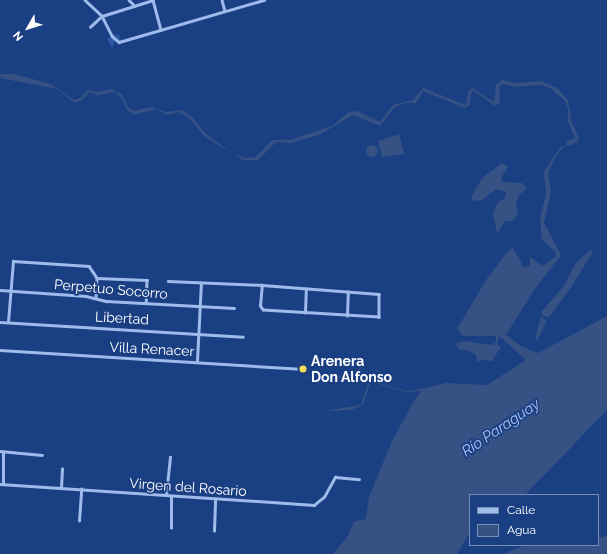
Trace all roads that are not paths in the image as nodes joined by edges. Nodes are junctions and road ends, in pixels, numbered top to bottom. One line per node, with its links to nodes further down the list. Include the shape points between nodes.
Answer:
1 (85, 0): 8 (street)
2 (129, 0): 6 (street)
3 (153, 0): 6 (street); 10 (street)
4 (222, 0): 7 (street)
5 (264, 0): 7 (street)
6 (135, 6): 8 (street)
7 (225, 11): 10 (street)
8 (102, 16): 9 (street); 10 (street, via 112,36 119,42)
9 (90, 27)
10 (161, 30)
11 (97, 278): 17 (street, via 89,266 14,261); 19 (street); 20 (street, via 148,280)
12 (168, 281): 13 (street)
13 (201, 283): 14 (street); 21 (street)
14 (262, 285): 15 (street); 23 (street, via 260,306 263,310)
15 (306, 289): 18 (street); 23 (street)
16 (0, 290): 17 (street, Perpetuo Socorro)
17 (10, 292): 19 (street, Perpetuo Socorro); 26 (street)
18 (348, 292): 24 (street); 24 (street, via 380,295 379,317)
19 (96, 298): 20 (street, Perpetuo Socorro)
20 (146, 303): 21 (street, Perpetuo Socorro)
21 (200, 306): 22 (street, Perpetuo Socorro); 27 (street)
22 (234, 308)
23 (305, 313): 24 (street)
24 (347, 316)
25 (0, 322): 26 (street, Libertad)
26 (8, 322): 27 (street, Libertad)
27 (198, 333): 28 (street, Libertad); 30 (street)
28 (243, 337)
29 (0, 350): 30 (street, Villa Renacer)
30 (197, 361): 31 (street, Villa Renacer)
31 (303, 369)
32 (2, 452): 33 (street); 37 (street)
33 (42, 455)
34 (170, 457): 40 (street)
35 (62, 469): 38 (street)
36 (359, 479): 42 (street, Virgen del Rosario, via 333,479 324,497 314,505)
37 (1, 484): 38 (street, Virgen del Rosario)
38 (61, 488): 39 (street, Virgen del Rosario)
39 (81, 489): 40 (street, Virgen del Rosario); 43 (street)
40 (166, 495): 41 (street, Virgen del Rosario)
41 (171, 496): 42 (street, Virgen del Rosario); 44 (street)
42 (215, 499): 45 (street)
43 (79, 521)
44 (171, 528)
45 (214, 531)

